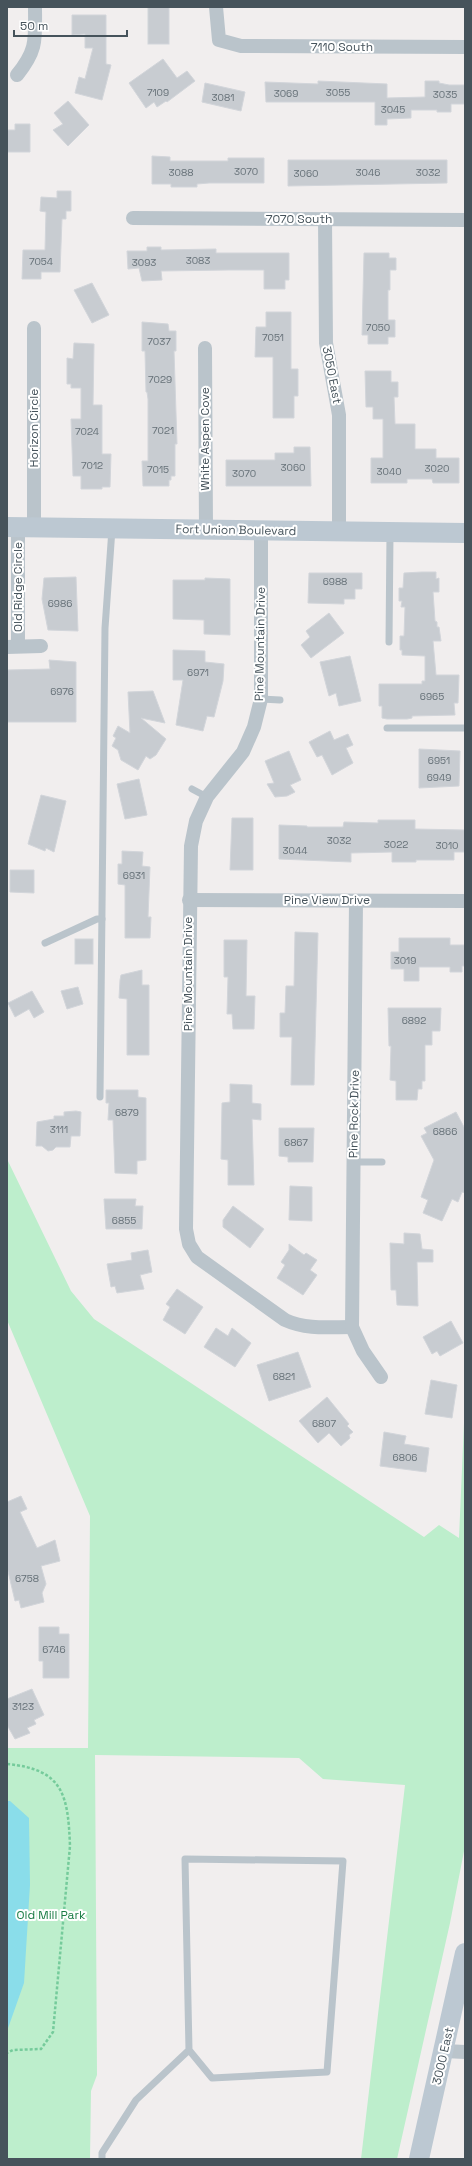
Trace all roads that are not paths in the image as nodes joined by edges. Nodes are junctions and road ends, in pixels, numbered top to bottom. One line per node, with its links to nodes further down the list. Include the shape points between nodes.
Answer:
1 (35, 7): 4 (street, via 35,38 30,59)
2 (216, 7): 3 (street, 7110 South, via 219,40 241,46)
3 (465, 47)
4 (17, 75)
5 (132, 218): 6 (street, 7070 South)
6 (325, 219): 7 (street, 7070 South); 14 (street, 3050 East, via 326,343 339,415)
7 (465, 220)
8 (34, 328): 10 (street, Horizon Circle)
9 (205, 348): 12 (street, White Aspen Cove)
10 (20, 527): 11 (main road, Fort Union Boulevard); 19 (street, Old Ridge Circle)
11 (112, 528): 12 (main road, Fort Union Boulevard); 29 (lane, via 105,628)
12 (206, 530): 13 (main road, Fort Union Boulevard)
13 (261, 530): 14 (main road, Fort Union Boulevard); 20 (street, Pine Mountain Drive)
14 (339, 531): 15 (main road, Fort Union Boulevard)
15 (390, 532): 16 (main road, Fort Union Boulevard); 17 (lane)
16 (465, 533)
17 (389, 642)
18 (41, 646): 19 (street, Old Ridge Circle)
19 (12, 647)
20 (261, 699): 21 (lane); 25 (street, Pine Mountain Drive, via 254,727 243,752)
21 (280, 700)
22 (387, 728): 23 (lane)
23 (465, 728)
24 (192, 789): 25 (lane)
25 (207, 797): 26 (street, Pine Mountain Drive, via 196,820 191,846)
26 (189, 900): 27 (street, Pine View Drive); 34 (street, Pine Mountain Drive, via 186,1229 189,1244 197,1257 286,1320 309,1327)
27 (356, 901): 28 (street, Pine View Drive); 32 (street, Pine Rock Drive)
28 (465, 901)
29 (102, 919): 30 (lane); 31 (lane)
30 (45, 943)
31 (100, 1097)
32 (354, 1162): 33 (lane); 34 (street, Pine Rock Drive)
33 (382, 1162)
34 (352, 1327): 35 (street, via 363,1351)
35 (381, 1377)
36 (465, 1953): 38 (main road, 3000 East)
37 (189, 2050): 37 (lane, via 212,2078 327,2072 343,1862 185,1859); 40 (lane, via 136,2100 102,2153)
38 (444, 2051): 39 (street); 41 (main road, 3000 East)
39 (465, 2052)
40 (102, 2159)
41 (420, 2159)

